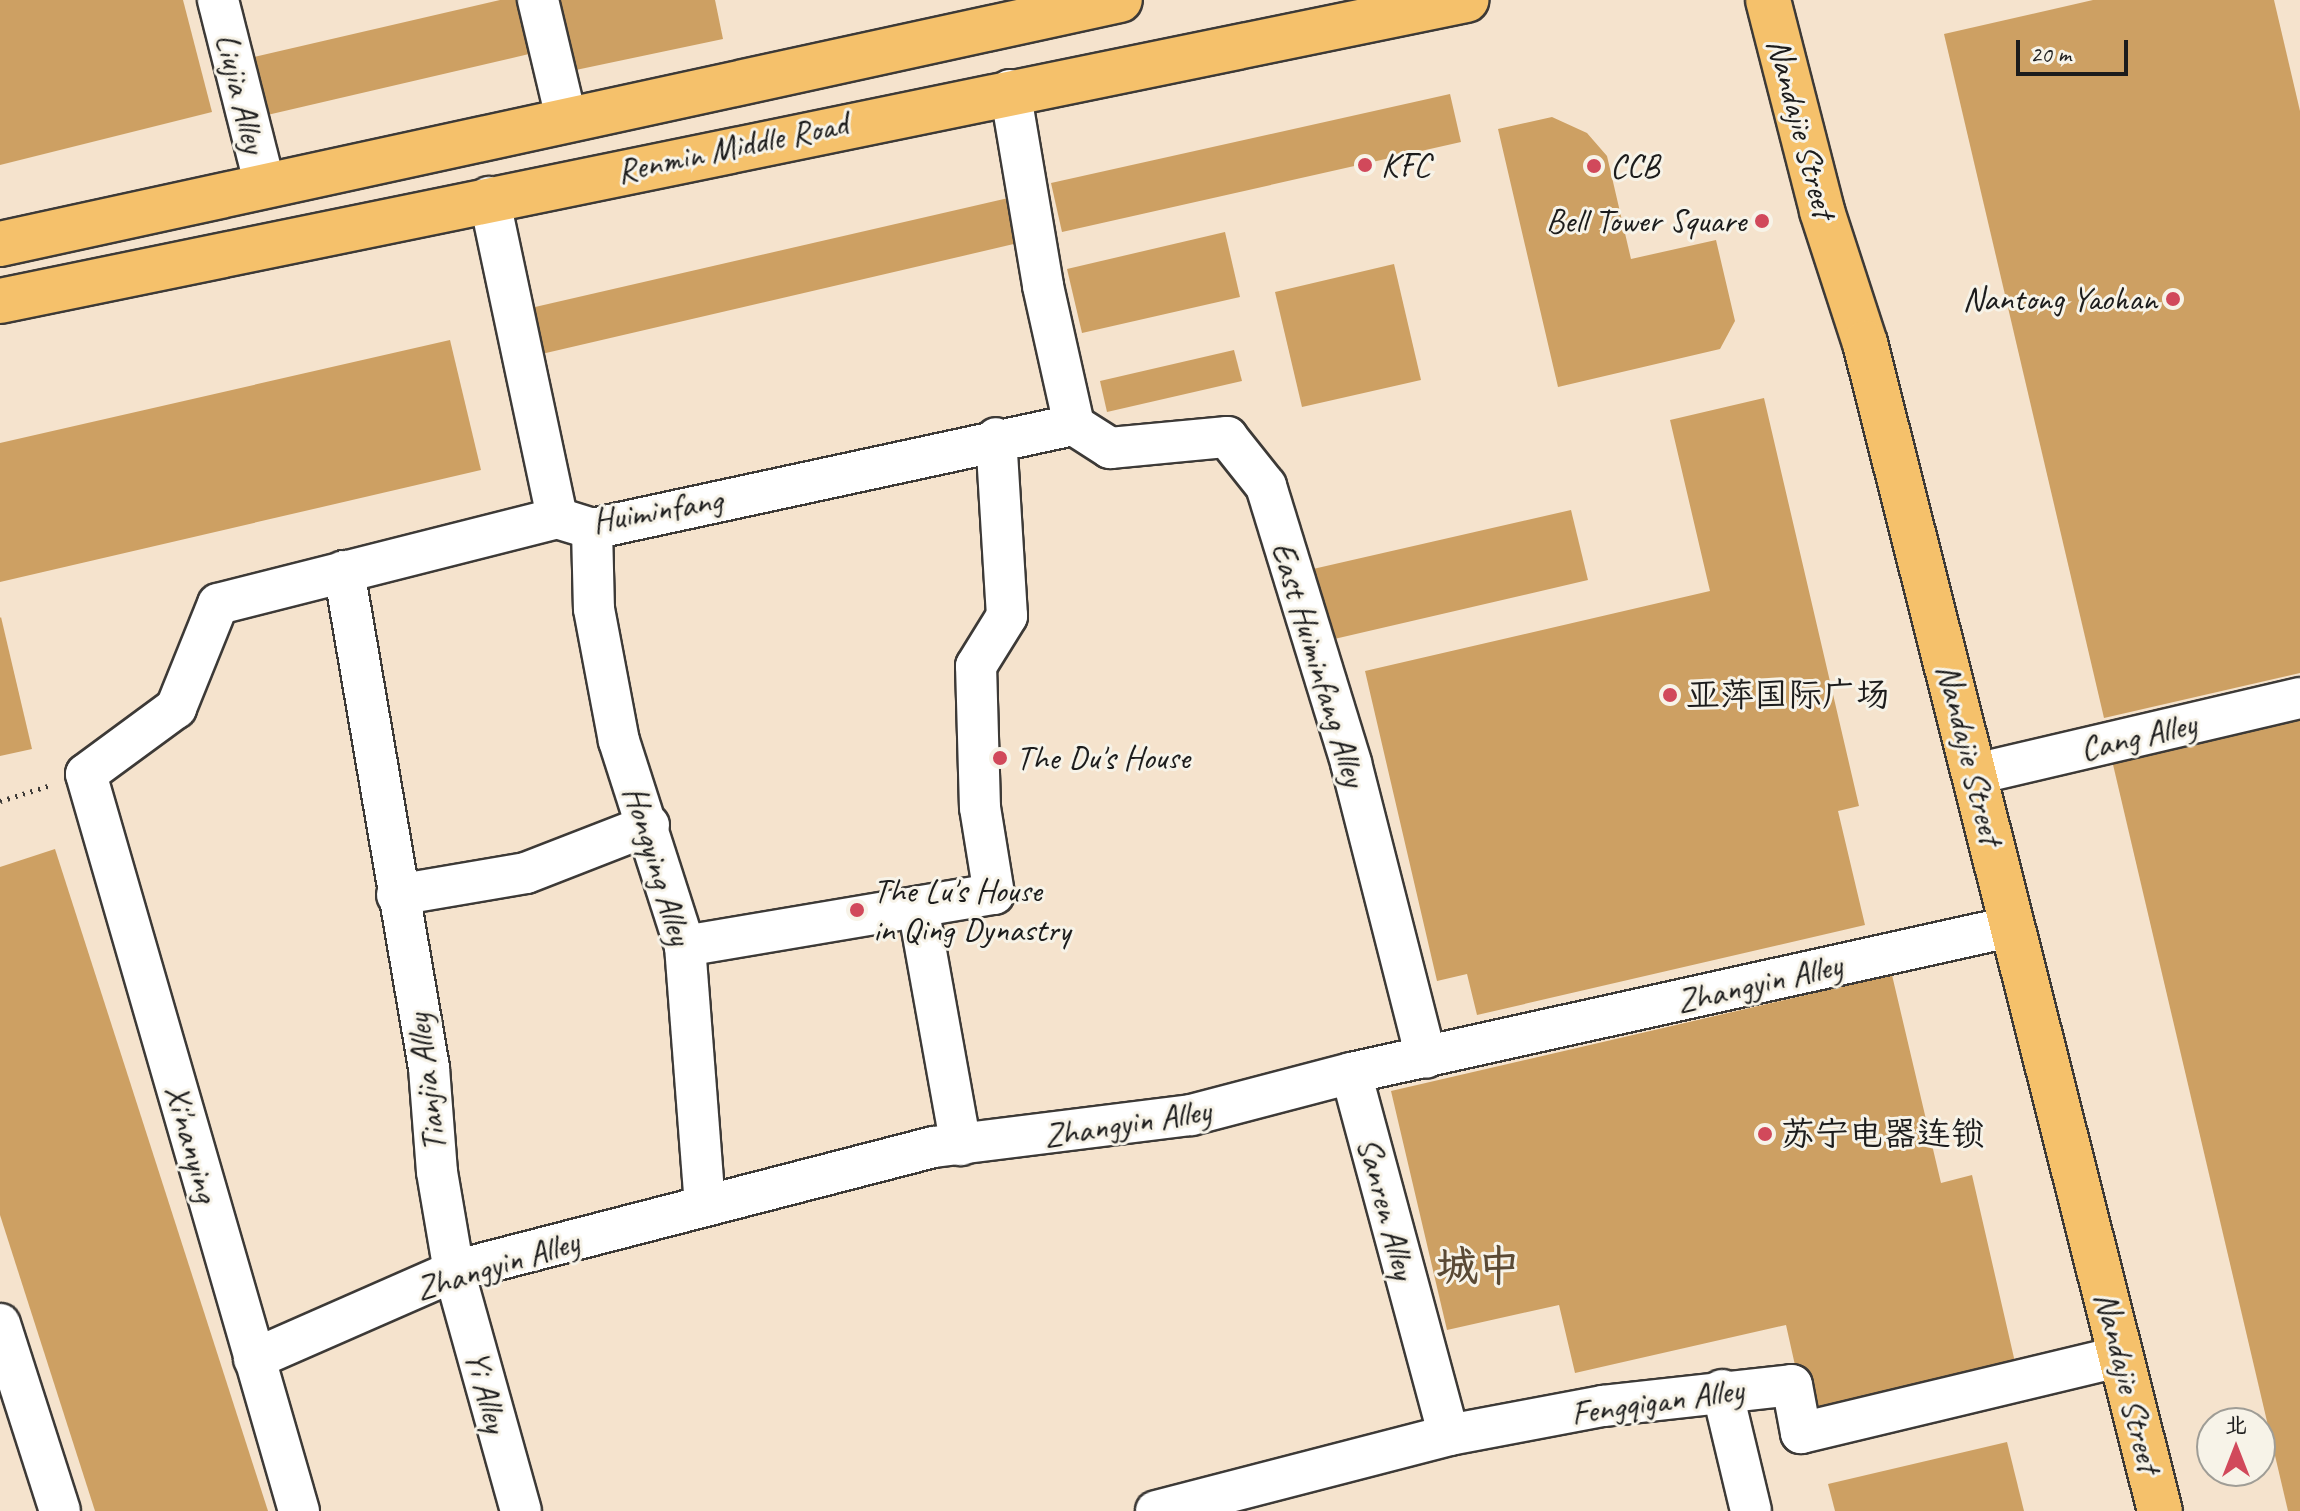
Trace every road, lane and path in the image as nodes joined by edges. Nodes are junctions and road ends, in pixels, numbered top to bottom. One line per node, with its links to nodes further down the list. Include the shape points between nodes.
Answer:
1 (218, 0): 9 (street, Liujia Alley)
2 (538, 0): 8 (street)
3 (1120, 0): 6 (main road, Renmin Middle Road)
4 (1466, 0): 7 (main road, Renmin Middle Road)
5 (1768, 0): 19 (main road, Nandajie Street, via 1822,211 1865,343)
6 (1015, 12): 8 (main road, Renmin Middle Road)
7 (1010, 90): 10 (main road, Renmin Middle Road); 13 (street, via 1043,286)
8 (567, 122): 9 (main road, Renmin Middle Road)
9 (265, 186): 11 (main road, Renmin Middle Road)
10 (489, 197): 12 (main road, Renmin Middle Road); 15 (street, Hongying Alley)
11 (0, 244)
12 (0, 301)
13 (1074, 425): 14 (street, Huiminfang); 26 (street, East Huiminfang Alley, via 1110,448 1227,437 1266,486 1351,763)
14 (996, 438): 15 (street, Huiminfang); 23 (street, via 1007,616 976,666 980,808 994,894)
15 (575, 523): 16 (street, Huiminfang); 21 (street, Hongying Alley, via 619,741)
16 (344, 571): 18 (street, Huiminfang, via 218,604 176,708); 22 (street, Tianjia Alley)
17 (2300, 698): 19 (street, Cang Alley)
18 (86, 774): 20 (path); 33 (street, Xi'nanying)
19 (1976, 774): 24 (main road, Nandajie Street)
20 (0, 801)
21 (649, 825): 22 (street, via 526,873); 25 (street, Hongying Alley)
22 (397, 895): 30 (street, Tianjia Alley, via 429,1068 437,1172)
23 (918, 907): 25 (street); 28 (street)
24 (2014, 926): 26 (street, Zhangyin Alley); 32 (main road, Nandajie Street)
25 (685, 946): 29 (street, Hongying Alley)
26 (1426, 1058): 27 (street, Zhangyin Alley)
27 (1351, 1073): 28 (street, Zhangyin Alley, via 1191,1115); 35 (street, Sanren Alley)
28 (961, 1145): 29 (street, Zhangyin Alley)
29 (705, 1205): 30 (street, Zhangyin Alley)
30 (454, 1271): 33 (street, Zhangyin Alley); 38 (street, Yi Alley)
31 (0, 1324): 36 (street)
32 (2121, 1356): 34 (street, Fengqigan Alley, via 1801,1433 1792,1385); 41 (main road, Nandajie Street)
33 (254, 1359): 37 (street, Xi'nanying)
34 (1722, 1390): 35 (street, Fengqigan Alley); 40 (street)
35 (1449, 1435): 39 (street, Fengqigan Alley)
36 (60, 1511)
37 (299, 1511)
38 (521, 1511)
39 (1160, 1511)
40 (1751, 1511)
41 (2160, 1511)

